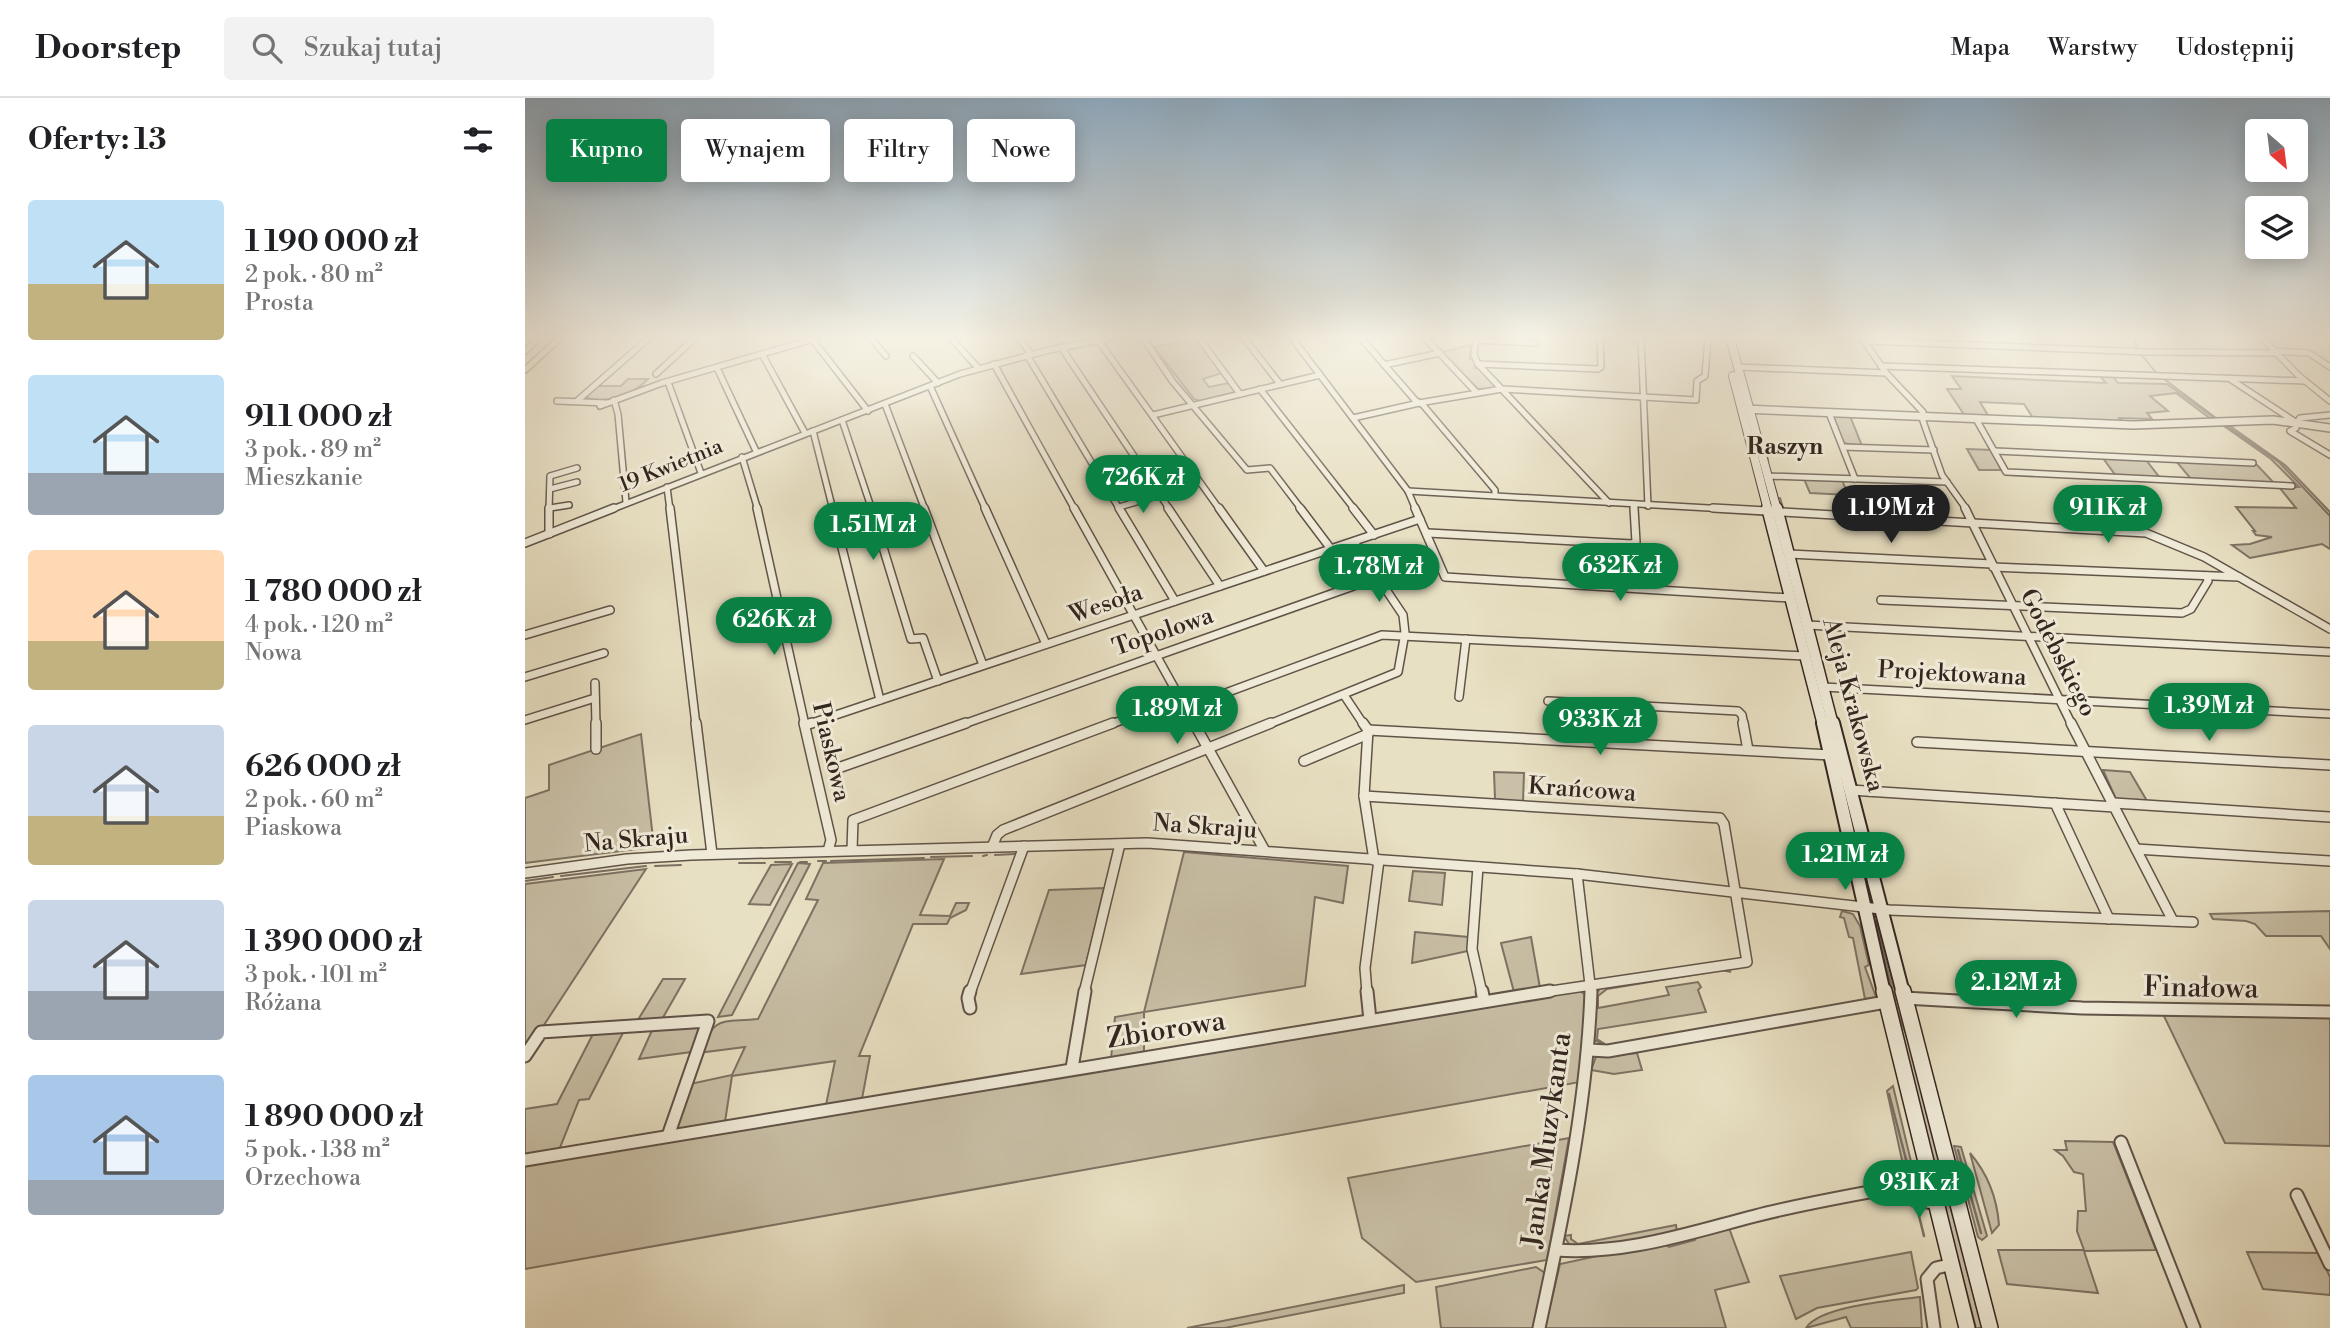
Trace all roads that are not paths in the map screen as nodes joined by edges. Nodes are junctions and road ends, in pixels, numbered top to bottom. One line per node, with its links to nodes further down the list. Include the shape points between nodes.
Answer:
1 (583, 395): 28 (street)
2 (629, 395): 29 (street)
3 (673, 395): 53 (street)
4 (730, 395): 47 (street)
5 (787, 395): 44 (street)
6 (856, 395): 34 (street)
7 (906, 395): 31 (street, 19 Kwietnia)
8 (934, 395): 99 (street)
9 (1011, 395): 92 (street)
10 (1053, 395): 69 (street)
11 (1093, 395): 62 (street)
12 (1138, 395): 36 (street)
13 (1185, 395): 32 (street)
14 (1233, 395): 32 (street)
15 (1265, 395): 76 (street)
16 (1336, 395): 39 (street)
17 (1412, 395): 30 (street)
18 (1464, 395): 30 (street)
19 (1508, 395): 65 (street)
20 (1616, 395): 26 (street)
21 (1696, 395): 26 (street, via 1696,400)
22 (1742, 395): 33 (main road, Aleja Krakowska)
23 (1743, 395): 33 (main road, Aleja Krakowska)
24 (1909, 395): 38 (street, Godebskiego)
25 (2253, 395): 42 (street)
26 (1644, 397): 68 (street)
27 (557, 401): 28 (street)
28 (577, 401): 29 (street)
29 (607, 403): 64 (street)
30 (1419, 403): 39 (street); 63 (street)
31 (885, 404): 34 (street, 19 Kwietnia); 104 (street)
32 (1193, 404): 36 (street); 79 (street, via 1249,472 1270,468)
33 (1746, 409): 35 (street); 54 (main road, Aleja Krakowska); 71 (main road, Aleja Krakowska)
34 (868, 411): 41 (street, 19 Kwietnia)
35 (1829, 413): 38 (street); 45 (street)
36 (1153, 415): 82 (street)
37 (2330, 415): 42 (street, via 2300,418)
38 (1923, 417): 40 (street); 46 (street, Godebskiego)
39 (1353, 418): 61 (street)
40 (1976, 419): 42 (street, via 2133,425); 48 (street)
41 (842, 420): 44 (street, 19 Kwietnia); 106 (street, via 911,639 923,638)
42 (2295, 424): 43 (street); 49 (street, via 2290,431)
43 (2330, 428)
44 (809, 432): 47 (street, 19 Kwietnia); 114 (street)
45 (1843, 447): 46 (street); 55 (street)
46 (1934, 450): 57 (street, Godebskiego)
47 (756, 452): 50 (street, 19 Kwietnia)
48 (1995, 452): 51 (street); 58 (street, via 2006,472)
49 (2330, 455)
50 (741, 457): 53 (street, 19 Kwietnia); 119 (street, Piaskowa, via 763,530)
51 (2253, 463)
52 (577, 468): 60 (street, via 551,474)
53 (701, 473): 59 (street, 19 Kwietnia)
54 (1767, 476): 55 (street); 71 (main road, Aleja Krakowska)
55 (1855, 479): 57 (street)
56 (577, 482): 60 (street)
57 (1947, 482): 73 (street, Godebskiego)
58 (2292, 486)
59 (667, 487): 64 (street, 19 Kwietnia); 142 (street)
60 (550, 489): 70 (street)
61 (1408, 491): 63 (street); 72 (street)
62 (1160, 495): 69 (street); 86 (street)
63 (1495, 495): 65 (street)
64 (626, 502): 75 (street, 19 Kwietnia)
65 (1609, 503): 67 (street)
66 (569, 505): 70 (street)
67 (1635, 505): 68 (street); 74 (street, via 1636,542 1632,544)
68 (1648, 506): 71 (street)
69 (1119, 507): 89 (street)
70 (550, 508): 75 (street)
71 (1774, 514): 73 (street); 80 (main road, Aleja Krakowska); 87 (main road, Aleja Krakowska)
72 (1420, 519): 74 (street); 76 (street, Wesoła)
73 (1974, 524): 81 (street, Godebskiego); 85 (street, via 2147,533)
74 (1427, 533): 87 (street, via 1443,574 1451,579)
75 (549, 534): 78 (street, 19 Kwietnia)
76 (1374, 535): 77 (street, Wesoła)
77 (1354, 542): 79 (street, Wesoła); 84 (street)
78 (525, 543)
79 (1331, 549): 82 (street, Wesoła)
80 (1789, 554): 81 (street); 93 (main road, Aleja Krakowska)
81 (1993, 565): 83 (street); 90 (street, Godebskiego)
82 (1264, 572): 86 (street, Wesoła)
83 (2207, 576): 85 (street); 90 (street, via 2191,608 2182,613)
84 (1378, 577): 96 (street, via 1403,615); 102 (street, Topolowa)
85 (2241, 577): 94 (street)
86 (1220, 586): 89 (street, Wesoła)
87 (1790, 598): 103 (main road, Aleja Krakowska)
88 (1881, 600): 90 (street)
89 (1175, 601): 92 (street, Wesoła)
90 (2011, 605): 97 (street, Godebskiego)
91 (610, 610): 95 (street)
92 (1132, 615): 99 (street, Wesoła); 102 (street)
93 (1807, 625): 97 (street); 108 (main road, Aleja Krakowska)
94 (2330, 629)
95 (525, 635)
96 (1403, 635): 98 (street); 109 (street, via 1401,668); 116 (street, via 1373,637)
97 (2028, 637): 100 (street); 113 (street, Godebskiego)
98 (1466, 639): 103 (street); 110 (street)
99 (1047, 644): 104 (street, Wesoła)
100 (2330, 652)
101 (604, 653): 105 (street)
102 (1155, 655): 112 (street); 129 (street, Topolowa)
103 (1805, 656): 126 (main road, Aleja Krakowska)
104 (983, 665): 106 (street, Wesoła)
105 (525, 677)
106 (938, 681): 114 (street, Wesoła)
107 (595, 683): 111 (street)
108 (1823, 687): 113 (street, Projektowana); 130 (main road, Aleja Krakowska)
109 (1344, 695): 120 (street); 123 (street)
110 (1459, 697)
111 (595, 698): 118 (street); 122 (street)
112 (1180, 698): 116 (street); 139 (street, via 853,820)
113 (2060, 699): 117 (street, Projektowana); 125 (street, Godebskiego)
114 (880, 700): 119 (street, Wesoła)
115 (1548, 701): 124 (street, via 1738,711)
116 (1185, 708): 123 (street)
117 (2330, 714)
118 (525, 720)
119 (805, 725): 140 (street, Piaskowa, via 831,840)
120 (1368, 732): 124 (street); 127 (street); 131 (street)
121 (1917, 742): 125 (street)
122 (596, 750)
123 (1208, 750): 137 (street, via 1003,830); 141 (street)
124 (1748, 750): 126 (street)
125 (2086, 751): 128 (street); 133 (street, Godebskiego)
126 (1831, 755): 149 (main road, Aleja Krakowska)
127 (1304, 761)
128 (2330, 765)
129 (841, 766)
130 (1850, 790): 132 (street); 150 (main road, Aleja Krakowska)
131 (1364, 796): 143 (street); 148 (street, Krańcowa, via 1720,818)
132 (2055, 803): 133 (street); 151 (street)
133 (2115, 805): 134 (street); 138 (street, Godebskiego)
134 (2330, 817)
135 (1120, 844): 136 (street, Na Skraju); 141 (street, Na Skraju); 163 (street, via 1086,983)
136 (1024, 846): 137 (street, Na Skraju); 158 (street, via 968,998)
137 (992, 847): 139 (street, Na Skraju)
138 (2136, 849): 144 (street); 152 (street, Godebskiego)
139 (852, 850): 140 (street, Na Skraju)
140 (828, 851): 142 (street, Na Skraju)
141 (1265, 851): 143 (street, Na Skraju)
142 (712, 854): 146 (street, Na Skraju, via 627,859)
143 (1376, 860): 145 (street, Na Skraju); 160 (street, via 1365,968)
144 (2330, 861)
145 (1478, 867): 147 (street, Na Skraju); 156 (street, via 1472,949)
146 (525, 873)
147 (1577, 874): 148 (street, Na Skraju); 154 (street, Janka Muzykanta)
148 (1736, 892): 149 (street, Na Skraju); 154 (street, Zbiorowa, via 1747,962)
149 (1865, 907): 150 (street, Na Skraju); 157 (main road, Aleja Krakowska)
150 (1882, 909): 151 (street, Na Skraju); 155 (main road, Aleja Krakowska)
151 (2109, 919): 152 (street, Na Skraju)
152 (2173, 921): 153 (street, Na Skraju)
153 (2193, 922)
154 (1591, 985): 156 (street, Zbiorowa); 161 (street, Janka Muzykanta)
155 (1904, 998): 159 (street, Finałowa, via 2083,1009); 175 (main road, Aleja Krakowska)
156 (1484, 1001): 160 (street, Zbiorowa)
157 (1886, 1002): 161 (street, via 1687,1039); 168 (main road, Aleja Krakowska)
158 (970, 1008)
159 (2330, 1012)
160 (1370, 1020): 163 (street, Zbiorowa)
161 (1588, 1050): 169 (street, Janka Muzykanta)
162 (525, 1056): 164 (street, via 541,1032 709,1021)
163 (1072, 1069): 164 (street, Zbiorowa)
164 (668, 1136): 166 (street, Zbiorowa)
165 (2121, 1142): 176 (street)
166 (525, 1160)
167 (2297, 1195): 170 (street)
168 (1934, 1203): 169 (street, via 1915,1200 1896,1187 1588,1253); 171 (main road, Aleja Krakowska)
169 (1556, 1250): 172 (street, Janka Muzykanta)
170 (2330, 1264)
171 (1949, 1265): 173 (street, via 1935,1268 1927,1279); 174 (main road, Aleja Krakowska)
172 (1539, 1328)
173 (1934, 1328)
174 (1967, 1328)
175 (1990, 1328)
176 (2194, 1328)

